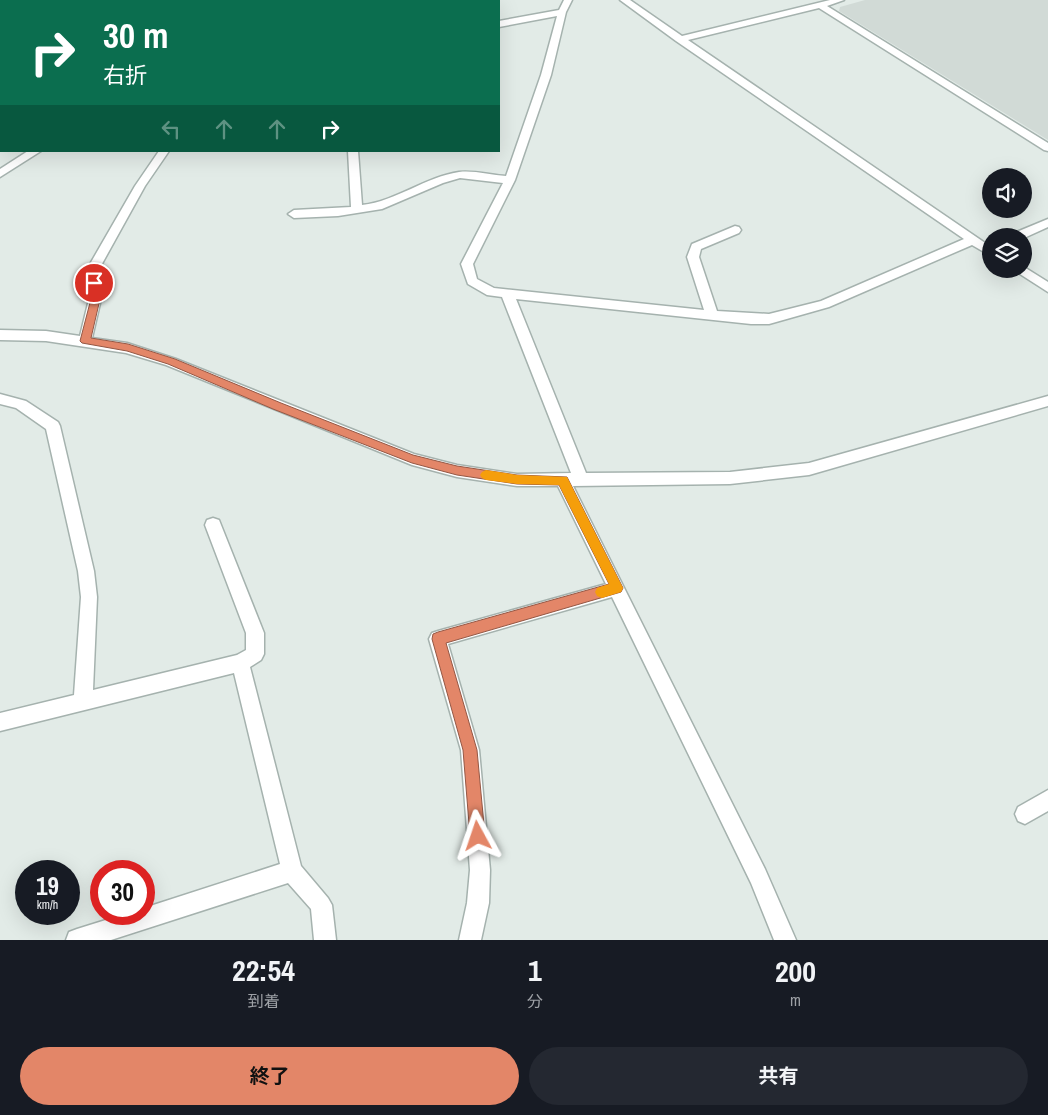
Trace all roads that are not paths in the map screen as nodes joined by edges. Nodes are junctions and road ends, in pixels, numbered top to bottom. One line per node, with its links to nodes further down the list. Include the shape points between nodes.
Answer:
1 (568, 0): 5 (street)
2 (624, 0): 7 (street)
3 (840, 0): 4 (street)
4 (820, 5): 7 (street); 8 (street)
5 (562, 12): 6 (street); 13 (street, via 546,75)
6 (500, 24)
7 (679, 39): 19 (street)
8 (1048, 148)
9 (34, 152): 12 (street)
10 (163, 152): 26 (street, via 140,186 92,271 96,295)
11 (353, 152): 14 (street)
12 (0, 174)
13 (510, 180): 14 (street, via 460,175 382,206); 23 (street, via 467,264 472,281 491,292)
14 (357, 208): 15 (street)
15 (294, 214)
16 (1048, 223): 18 (street)
17 (735, 230): 24 (street, via 696,247 692,257)
18 (1032, 230)
19 (973, 240): 20 (street); 24 (street, via 825,304 791,314 750,320)
20 (982, 245)
21 (1032, 278): 22 (street)
22 (1048, 288)
23 (507, 293): 24 (street); 29 (street)
24 (712, 314)
25 (0, 335): 26 (street)
26 (85, 341): 29 (street, via 128,348 171,362 412,459 517,480)
27 (0, 399): 33 (street, via 31,410 53,426 89,597)
28 (1048, 401): 29 (street, via 810,469 730,478)
29 (572, 480): 31 (street)
30 (213, 526): 32 (street, via 254,633 255,654)
31 (617, 588): 40 (street, via 438,639 470,750 480,870 478,902); 41 (street, via 758,876)
32 (240, 663): 33 (street); 37 (street)
33 (83, 702): 34 (street)
34 (0, 722)
35 (1048, 800): 36 (street)
36 (1025, 814)
37 (292, 871): 38 (street); 39 (street, via 321,905)
38 (77, 940)
39 (326, 940)
40 (470, 940)
41 (785, 940)

